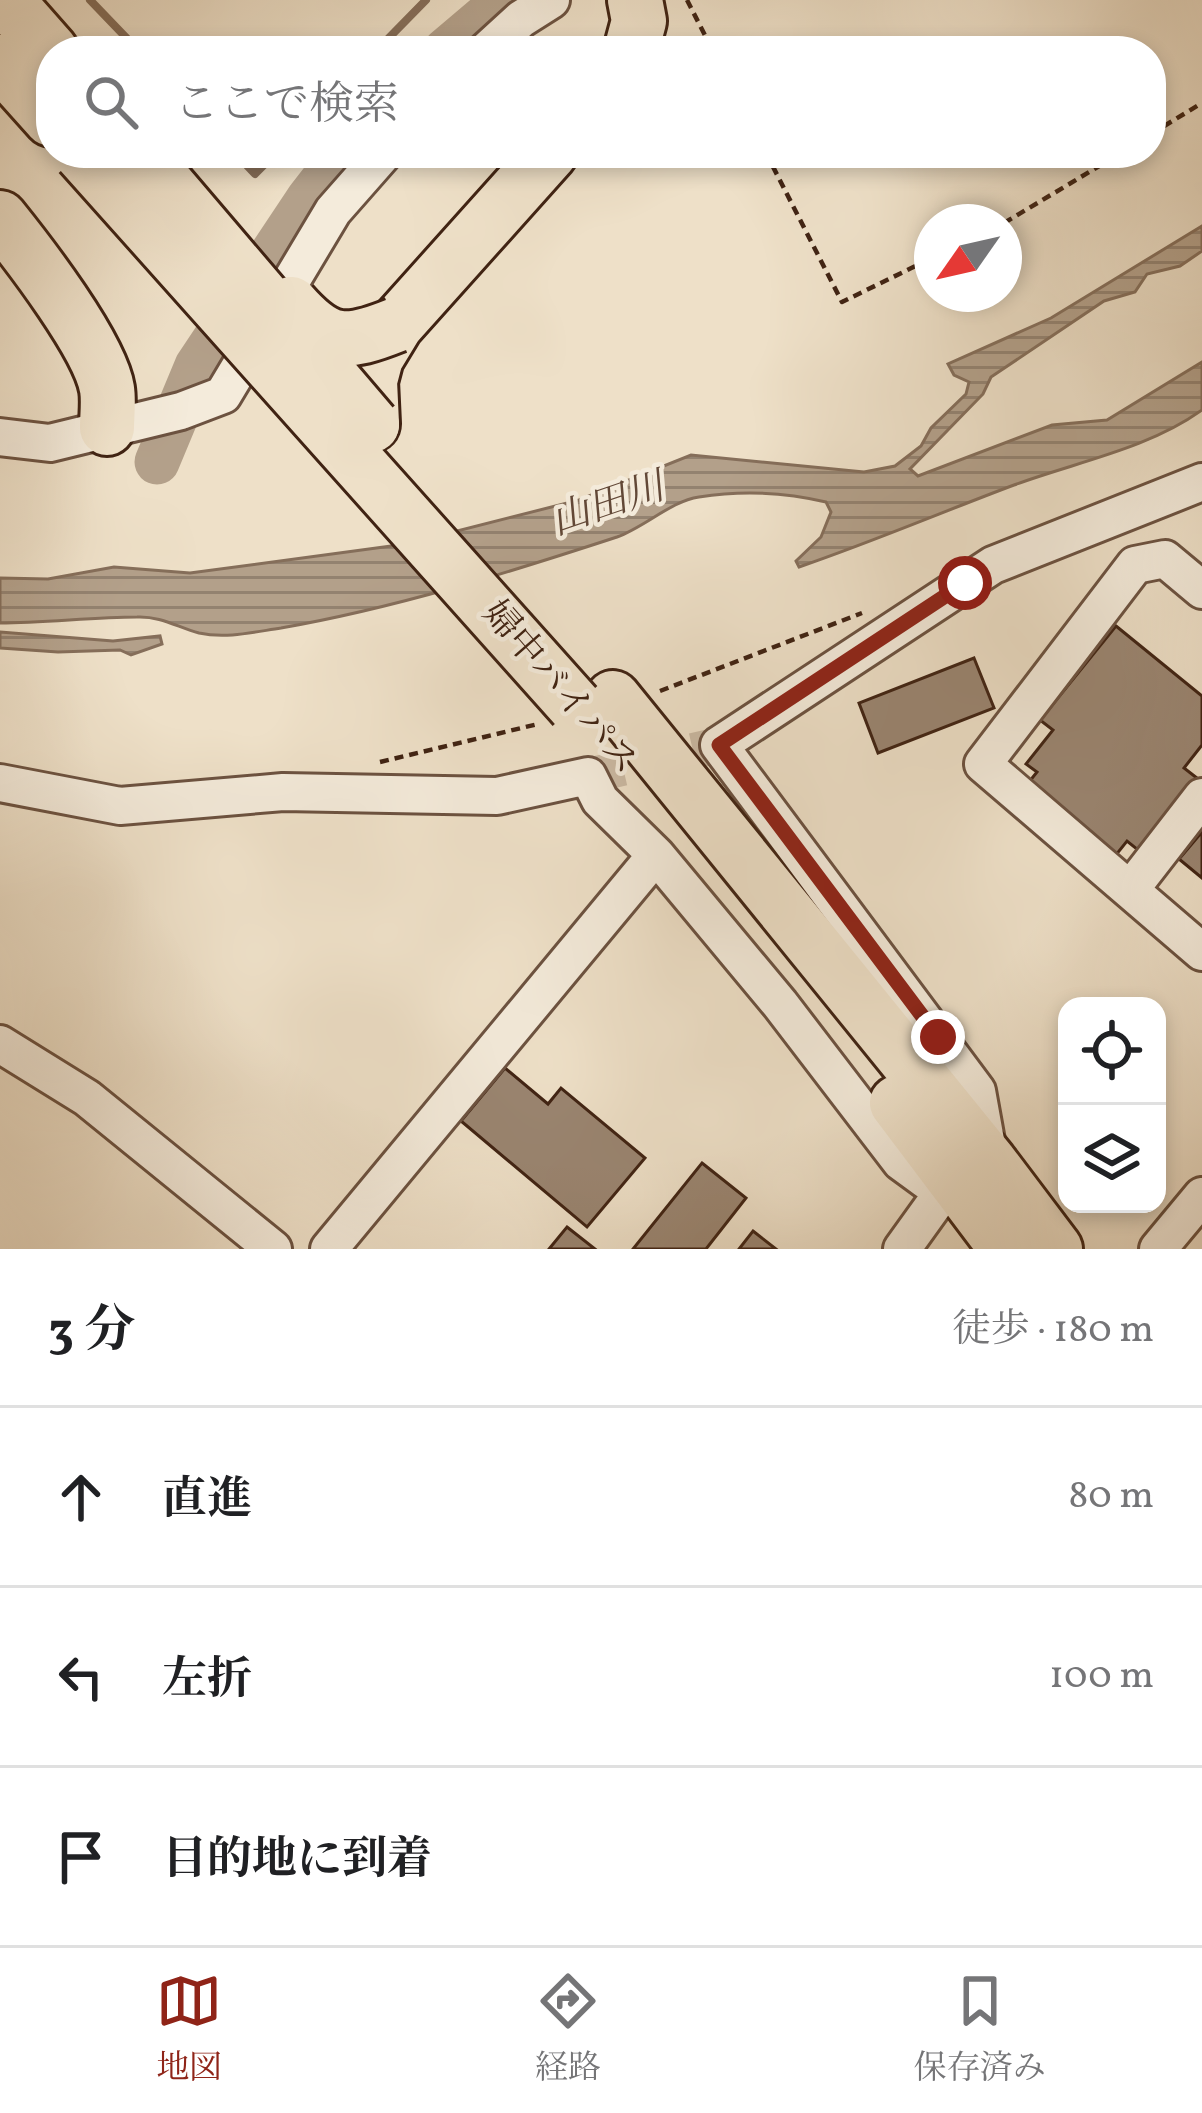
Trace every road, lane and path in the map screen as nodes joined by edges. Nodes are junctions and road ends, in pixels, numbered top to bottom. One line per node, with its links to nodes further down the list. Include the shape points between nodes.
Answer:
1 (6, 0): 8 (highway)
2 (551, 0): 5 (street)
3 (635, 0): 6 (highway)
4 (687, 0): 7 (path)
5 (502, 36)
6 (635, 36)
7 (705, 36)
8 (16, 64): 9 (highway)
9 (36, 95)
10 (1202, 103): 11 (path)
11 (1166, 125)
12 (95, 168): 28 (highway, 婦中バイパス, bridge)
13 (371, 168): 23 (street, via 333,211 223,395)
14 (538, 168): 21 (highway)
15 (774, 168): 20 (path, via 842,302)
16 (1096, 168): 18 (path)
17 (154, 170): 21 (highway, bridge, via 227,233 321,334 345,341); 22 (highway, 婦中バイパス, bridge)
18 (1022, 212)
19 (0, 218): 23 (highway, via 91,352)
20 (914, 267)
21 (396, 325): 22 (highway, via 370,381)
22 (372, 424): 28 (highway, 婦中バイパス)
23 (122, 425): 24 (street, via 50,443)
24 (0, 436)
25 (1202, 482): 36 (street, via 993,565 719,745 977,1091)
26 (1202, 590): 33 (street, via 1165,559 1135,565 983,764)
27 (862, 613): 28 (path)
28 (597, 706): 29 (path); 36 (highway, 婦中バイパス, via 742,897)
29 (378, 763)
30 (0, 783): 32 (street, via 120,806 284,792 497,796 588,776 600,800)
31 (1202, 797): 33 (street)
32 (656, 855): 36 (street, via 901,1162 927,1181); 39 (street)
33 (1130, 890): 34 (street)
34 (1202, 952)
35 (0, 1044): 38 (street, via 87,1098)
36 (972, 1170): 40 (street); 41 (highway, 婦中バイパス); 42 (highway, 婦中バイパス)
37 (1202, 1196): 43 (street)
38 (273, 1249)
39 (329, 1249)
40 (902, 1249)
41 (1007, 1249)
42 (1055, 1249)
43 (1158, 1249)

